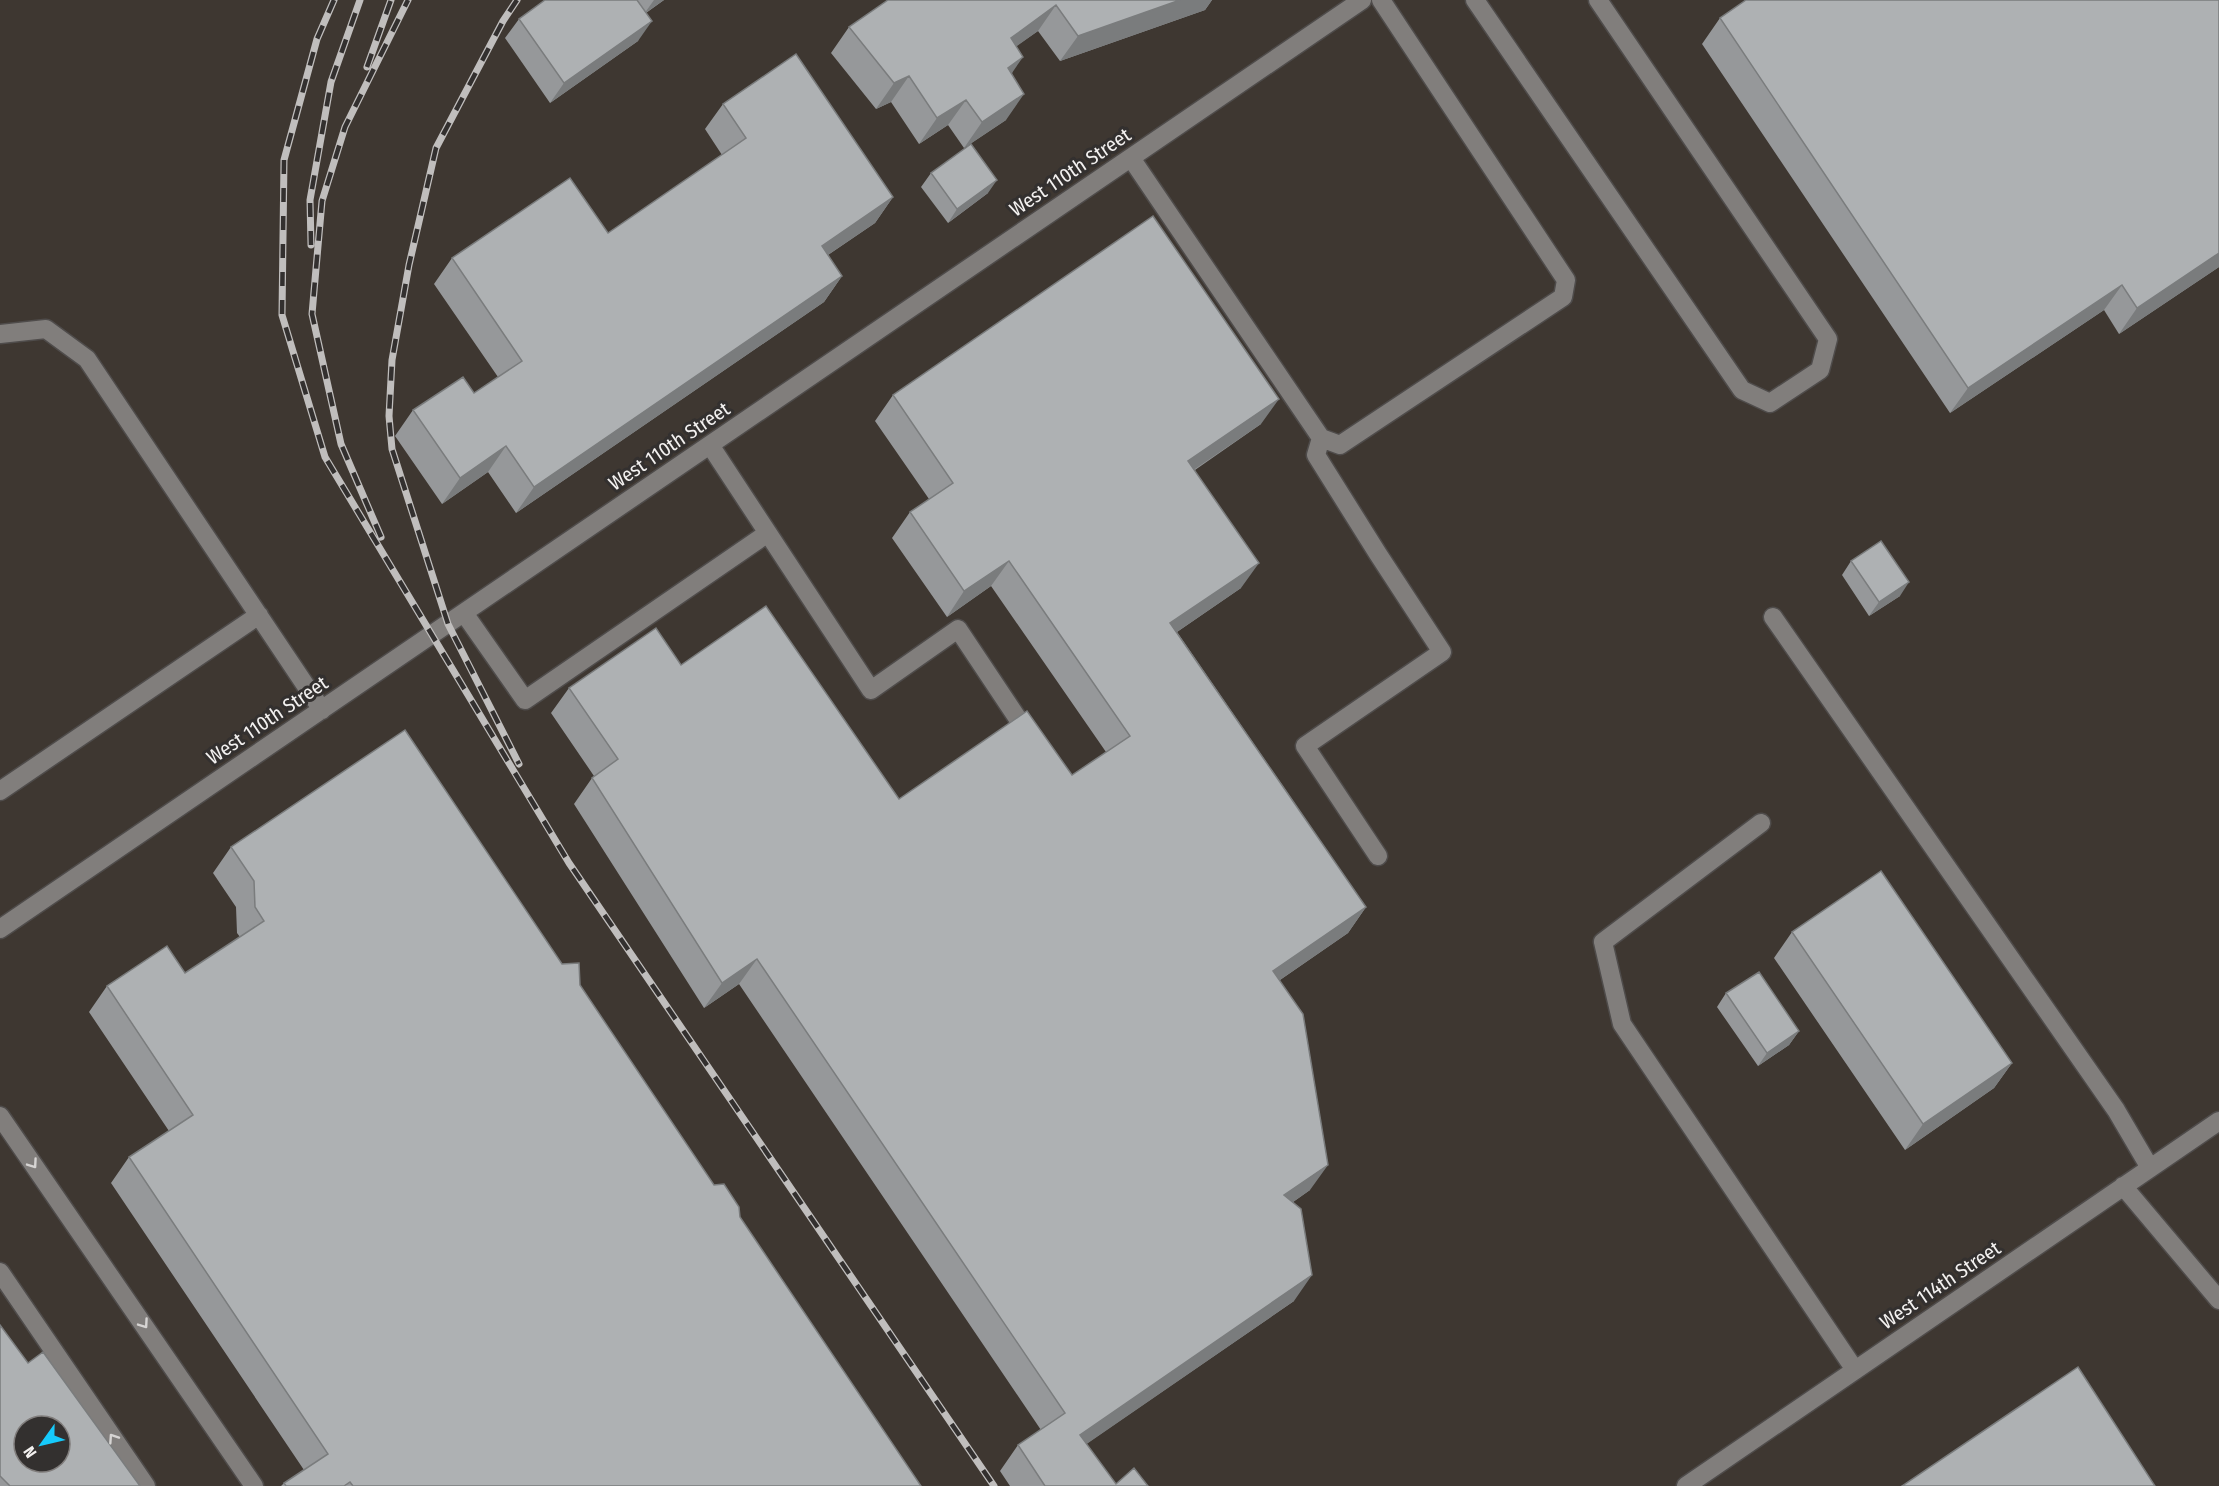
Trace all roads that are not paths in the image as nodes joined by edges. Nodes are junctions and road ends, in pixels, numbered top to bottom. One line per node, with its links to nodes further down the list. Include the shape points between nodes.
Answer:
1 (1362, 0): 5 (street, West 110th Street)
2 (1381, 0): 7 (street, via 1566,280 1563,297 1340,445)
3 (1475, 0): 4 (street, via 1742,390 1770,403 1820,370 1828,339)
4 (1598, 0)
5 (1131, 158): 7 (street); 8 (street, West 110th Street)
6 (0, 334): 11 (street, via 46,329 87,359)
7 (1321, 438): 17 (street, via 1316,455 1442,652 1305,746)
8 (710, 446): 9 (street); 10 (street, West 110th Street)
9 (768, 533): 10 (street, via 525,700); 14 (street, via 871,690 958,629)
10 (464, 613): 13 (street, West 110th Street)
11 (258, 615): 13 (street); 15 (street)
12 (1773, 617): 21 (street, via 2116,1110)
13 (322, 710): 18 (street, West 110th Street)
14 (1038, 749)
15 (0, 791)
16 (1761, 823): 25 (street, via 1603,942 1622,1024)
17 (1378, 856)
18 (0, 929)
19 (0, 1116): 27 (street, one-way to 27)
20 (2219, 1120): 21 (street, West 114th Street)
21 (2150, 1168): 22 (street, West 114th Street)
22 (2123, 1186): 24 (street); 25 (street, West 114th Street)
23 (0, 1272): 26 (street, one-way to 23)
24 (2219, 1300)
25 (1855, 1370): 28 (street, West 114th Street)
26 (146, 1486)
27 (254, 1486)
28 (1686, 1486)

